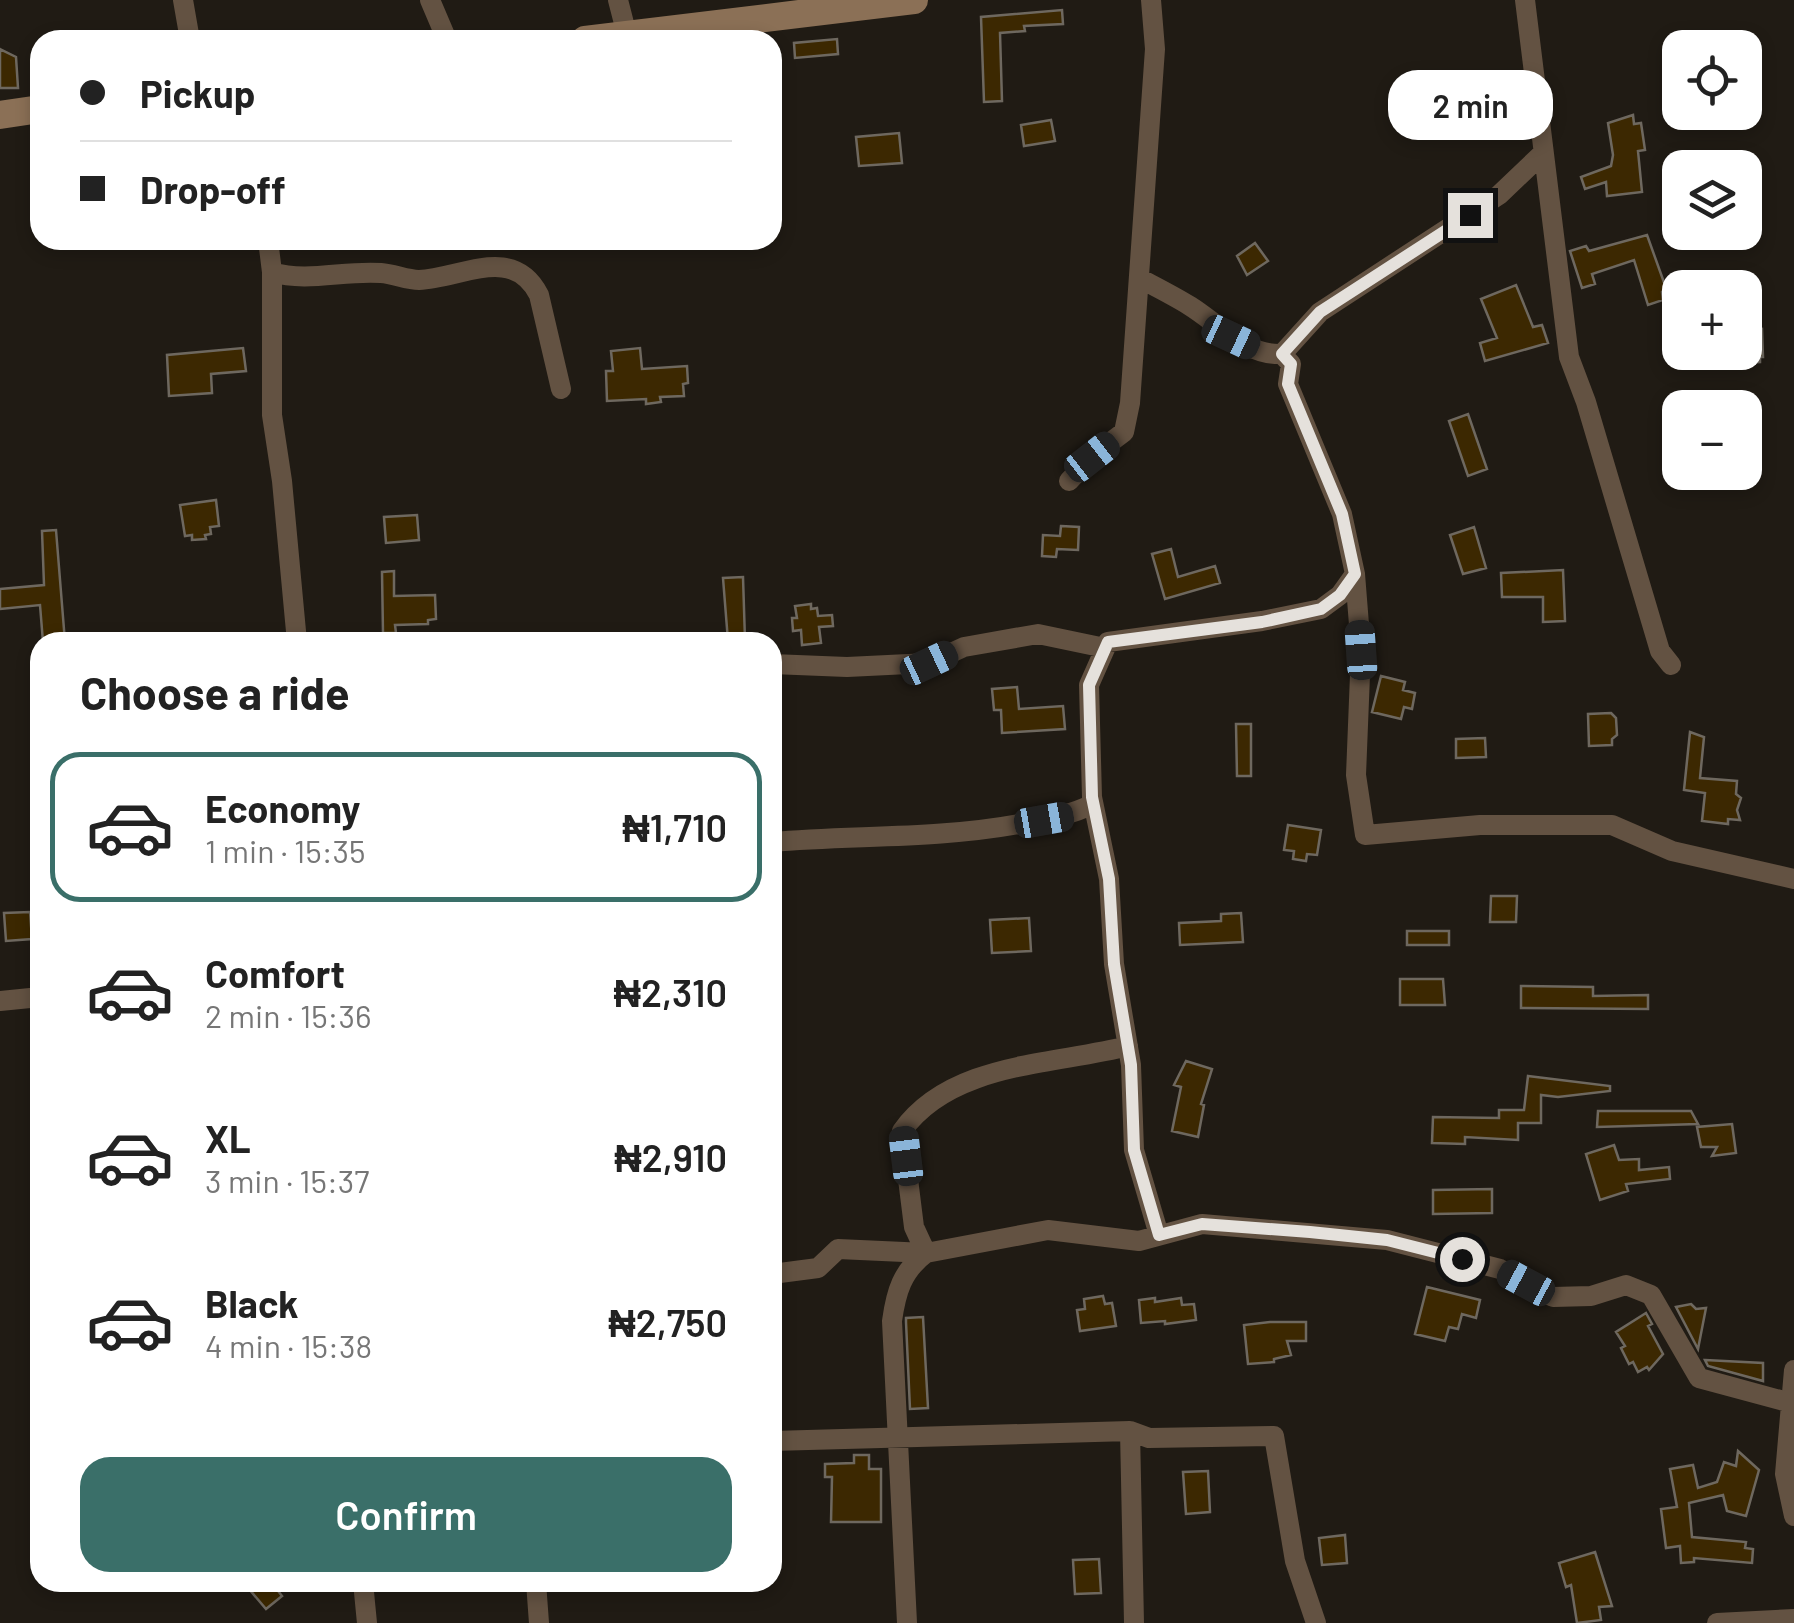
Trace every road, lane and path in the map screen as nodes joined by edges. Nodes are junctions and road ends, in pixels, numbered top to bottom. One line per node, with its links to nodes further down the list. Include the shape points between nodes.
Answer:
1 (183, 0): 7 (street)
2 (430, 0): 8 (street)
3 (618, 0): 9 (street)
4 (914, 0): 10 (street)
5 (1152, 0): 16 (street, via 1155,49)
6 (1525, 0): 13 (street)
7 (188, 30)
8 (443, 30)
9 (626, 30)
10 (668, 30)
11 (30, 110): 12 (street)
12 (0, 115)
13 (1542, 154): 17 (street, via 1499,194 1320,312); 24 (street, via 1569,357 1660,651)
14 (269, 250): 15 (street)
15 (272, 272): 18 (street, via 292,279 381,273 418,280 483,268 521,271 539,296); 21 (street, via 272,415)
16 (1140, 278): 17 (street, via 1231,337); 19 (street, via 1124,432)
17 (1282, 354): 20 (street, via 1342,514)
18 (561, 390)
19 (1069, 480)
20 (1355, 574): 22 (street, via 1321,609 1108,642); 27 (street, via 1361,650 1356,775 1365,835 1480,825 1612,825 1672,851)
21 (296, 632)
22 (1106, 648): 23 (street, via 1038,634 964,647 929,663); 25 (street, via 1089,685)
23 (782, 665)
24 (1671, 665)
25 (1093, 804): 26 (street, via 987,830); 30 (street, via 1109,879)
26 (782, 842)
27 (1794, 879)
28 (30, 998): 29 (street)
29 (0, 1000)
30 (1128, 1046): 31 (street, via 1134,1150); 32 (street, via 973,1080 916,1112 902,1131 914,1227)
31 (1159, 1235): 32 (street, via 1138,1240 1048,1230); 35 (street, via 1202,1224 1387,1240 1500,1269 1553,1297 1592,1296 1626,1285 1651,1295 1698,1378)
32 (926, 1253): 33 (street, via 838,1250 818,1268); 37 (street, via 910,1265 892,1320)
33 (782, 1273)
34 (1794, 1370): 35 (street)
35 (1791, 1402): 39 (street, via 1785,1474)
36 (1130, 1431): 37 (street); 46 (street); 47 (street, via 1149,1438 1274,1436 1294,1561)
37 (899, 1436): 38 (street); 45 (street)
38 (782, 1440)
39 (1794, 1516)
40 (364, 1592): 43 (street)
41 (537, 1592): 44 (street)
42 (1794, 1619): 48 (street)
43 (367, 1623)
44 (539, 1623)
45 (907, 1623)
46 (1134, 1623)
47 (1316, 1623)
48 (1717, 1623)

